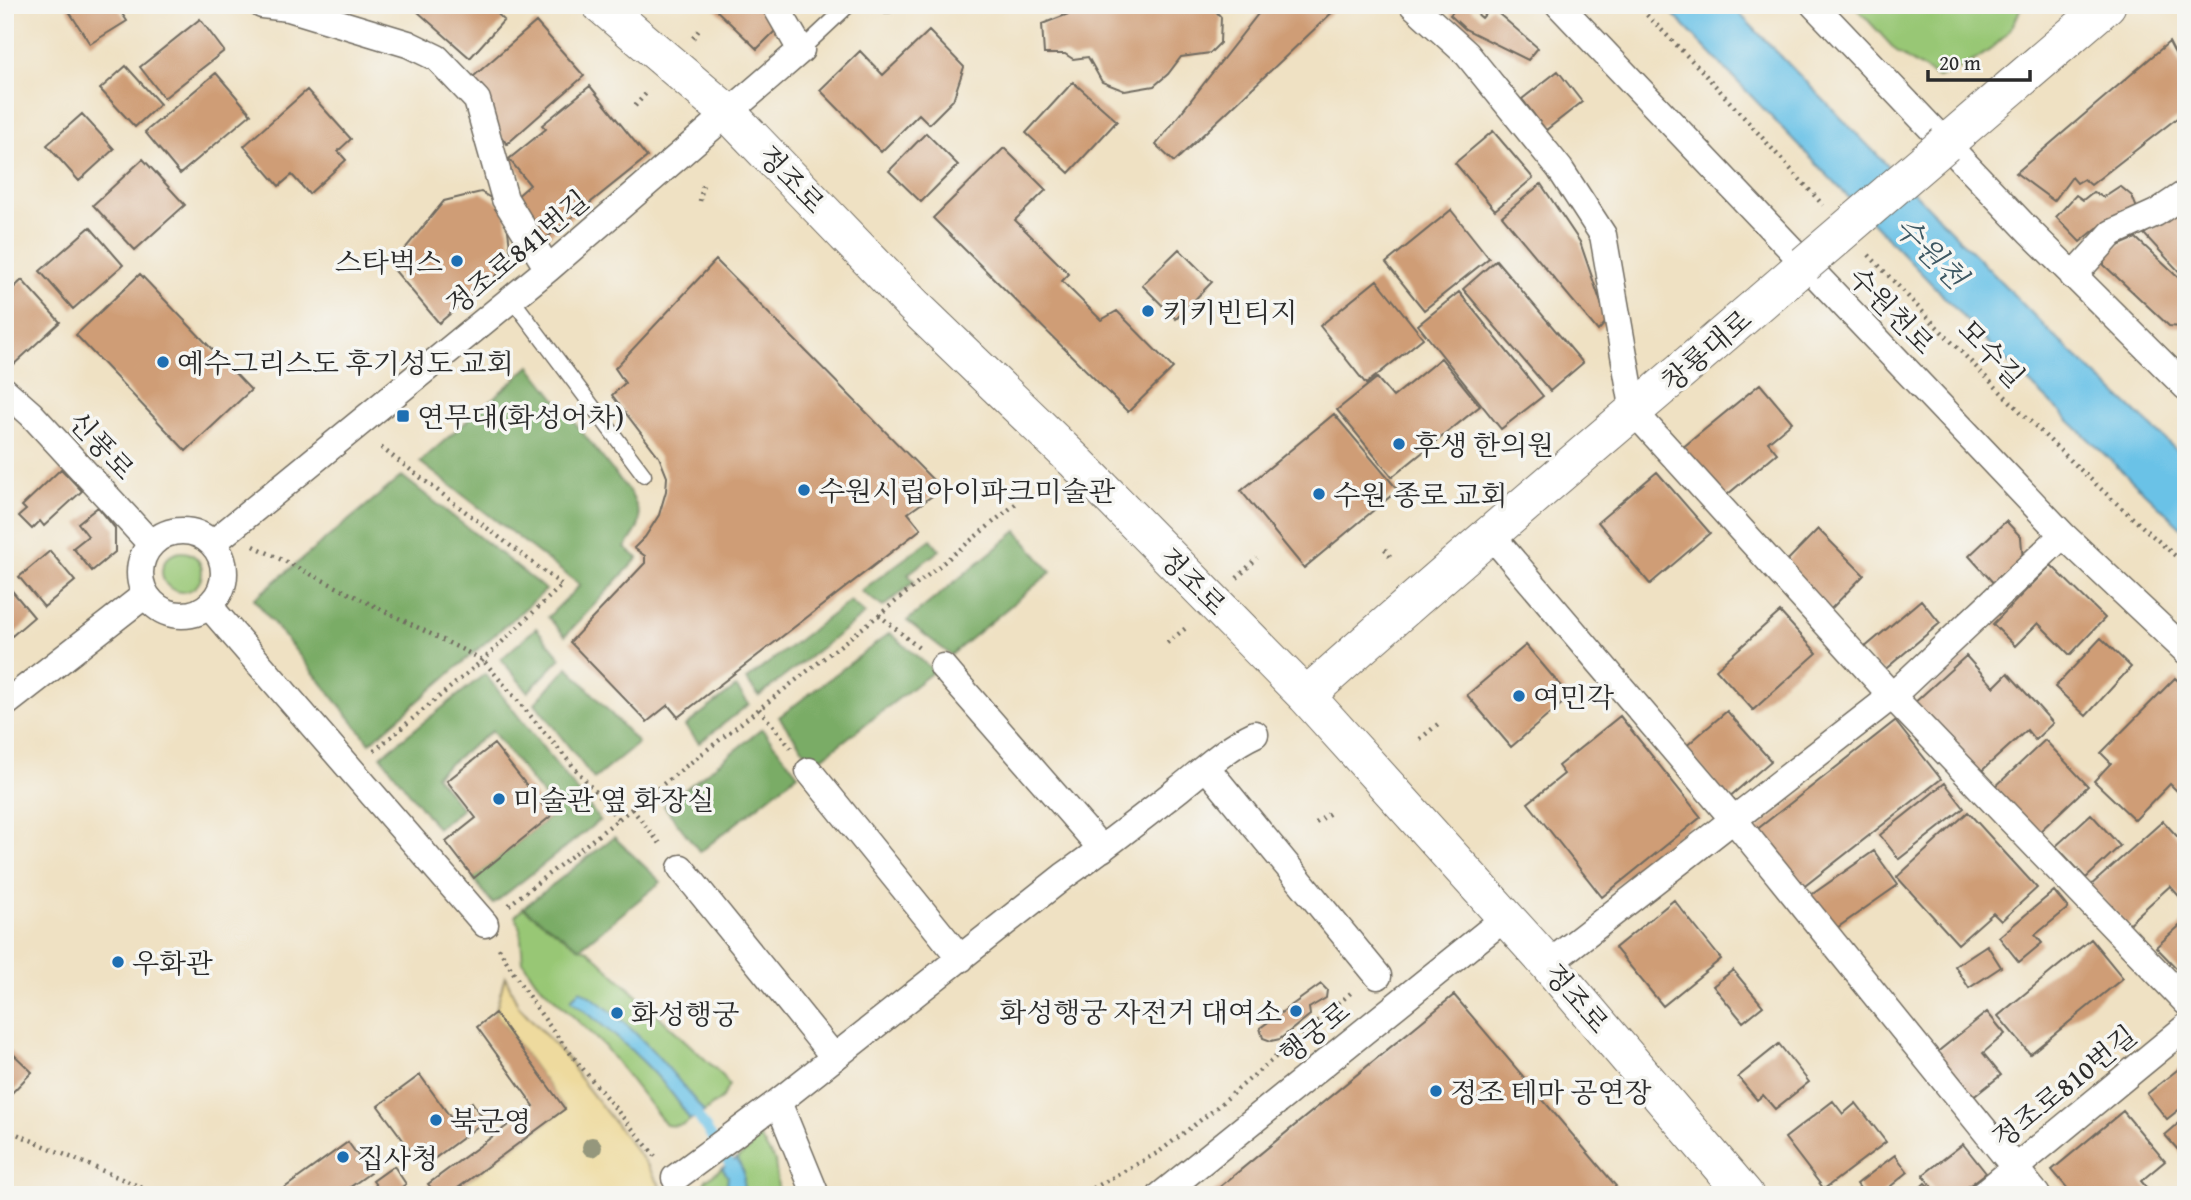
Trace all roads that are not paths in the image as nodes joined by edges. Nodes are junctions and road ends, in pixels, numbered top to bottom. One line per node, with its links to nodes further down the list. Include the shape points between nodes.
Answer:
1 (262, 5): 16 (street, via 289,8 408,44 438,58 477,100 505,199)
2 (601, 5): 12 (street, 정조로)
3 (775, 5): 11 (street)
4 (849, 5): 11 (lane)
5 (879, 5): 6 (lane)
6 (890, 5)
7 (1413, 5): 21 (street, via 1466,54 1560,169 1603,234)
8 (1559, 5): 15 (street, 수원천로)
9 (1814, 5): 13 (street)
10 (2107, 5): 13 (street, 창룡대로)
11 (801, 50): 12 (street, 정조로841번길)
12 (728, 113): 16 (street, 정조로841번길); 32 (street, 정조로, via 913,305 1076,462)
13 (1945, 144): 15 (street, 창룡대로, bridge); 17 (street)
14 (2183, 200): 17 (street, via 2112,233)
15 (1805, 264): 21 (street, 창룡대로); 24 (street, 수원천로)
16 (548, 270): 18 (street, 정조로841번길)
17 (2073, 276): 19 (street)
18 (512, 299): 22 (lane); 25 (street, 정조로841번길)
19 (2186, 387)
20 (5, 391): 26 (street, 신풍로, via 32,414)
21 (1634, 412): 23 (street, 창룡대로); 33 (street)
22 (644, 475)
23 (1492, 535): 32 (street, 창룡대로); 37 (street)
24 (2063, 535): 29 (street, 수원천로); 33 (street)
25 (219, 538): 26 (street, via 175,531); 28 (street, via 223,582)
26 (151, 544): 27 (street, via 139,569)
27 (145, 595): 28 (street, via 169,613 183,615); 31 (street)
28 (209, 606): 41 (street)
29 (2186, 651)
30 (943, 667): 38 (street)
31 (9, 693)
32 (1306, 696): 40 (street, 정조로)
33 (1892, 696): 37 (street); 45 (street)
34 (1255, 734): 35 (street)
35 (1206, 767): 38 (street); 44 (street)
36 (809, 771): 42 (street)
37 (1734, 820): 43 (street); 49 (street)
38 (1102, 849): 42 (street)
39 (681, 869): 47 (street)
40 (1506, 917): 43 (street, 정조로); 52 (street, 행궁로)
41 (485, 924)
42 (961, 958): 47 (street)
43 (1548, 964): 53 (street, 정조로)
44 (1378, 976)
45 (2186, 1002)
46 (2186, 1027): 49 (street, 정조로810번길)
47 (834, 1056): 48 (street)
48 (778, 1102): 50 (street); 51 (street)
49 (2015, 1166): 54 (street, 정조로810번길); 55 (street)
50 (682, 1172)
51 (816, 1195)
52 (1161, 1195)
53 (1745, 1195)
54 (1982, 1195)
55 (2037, 1195)

